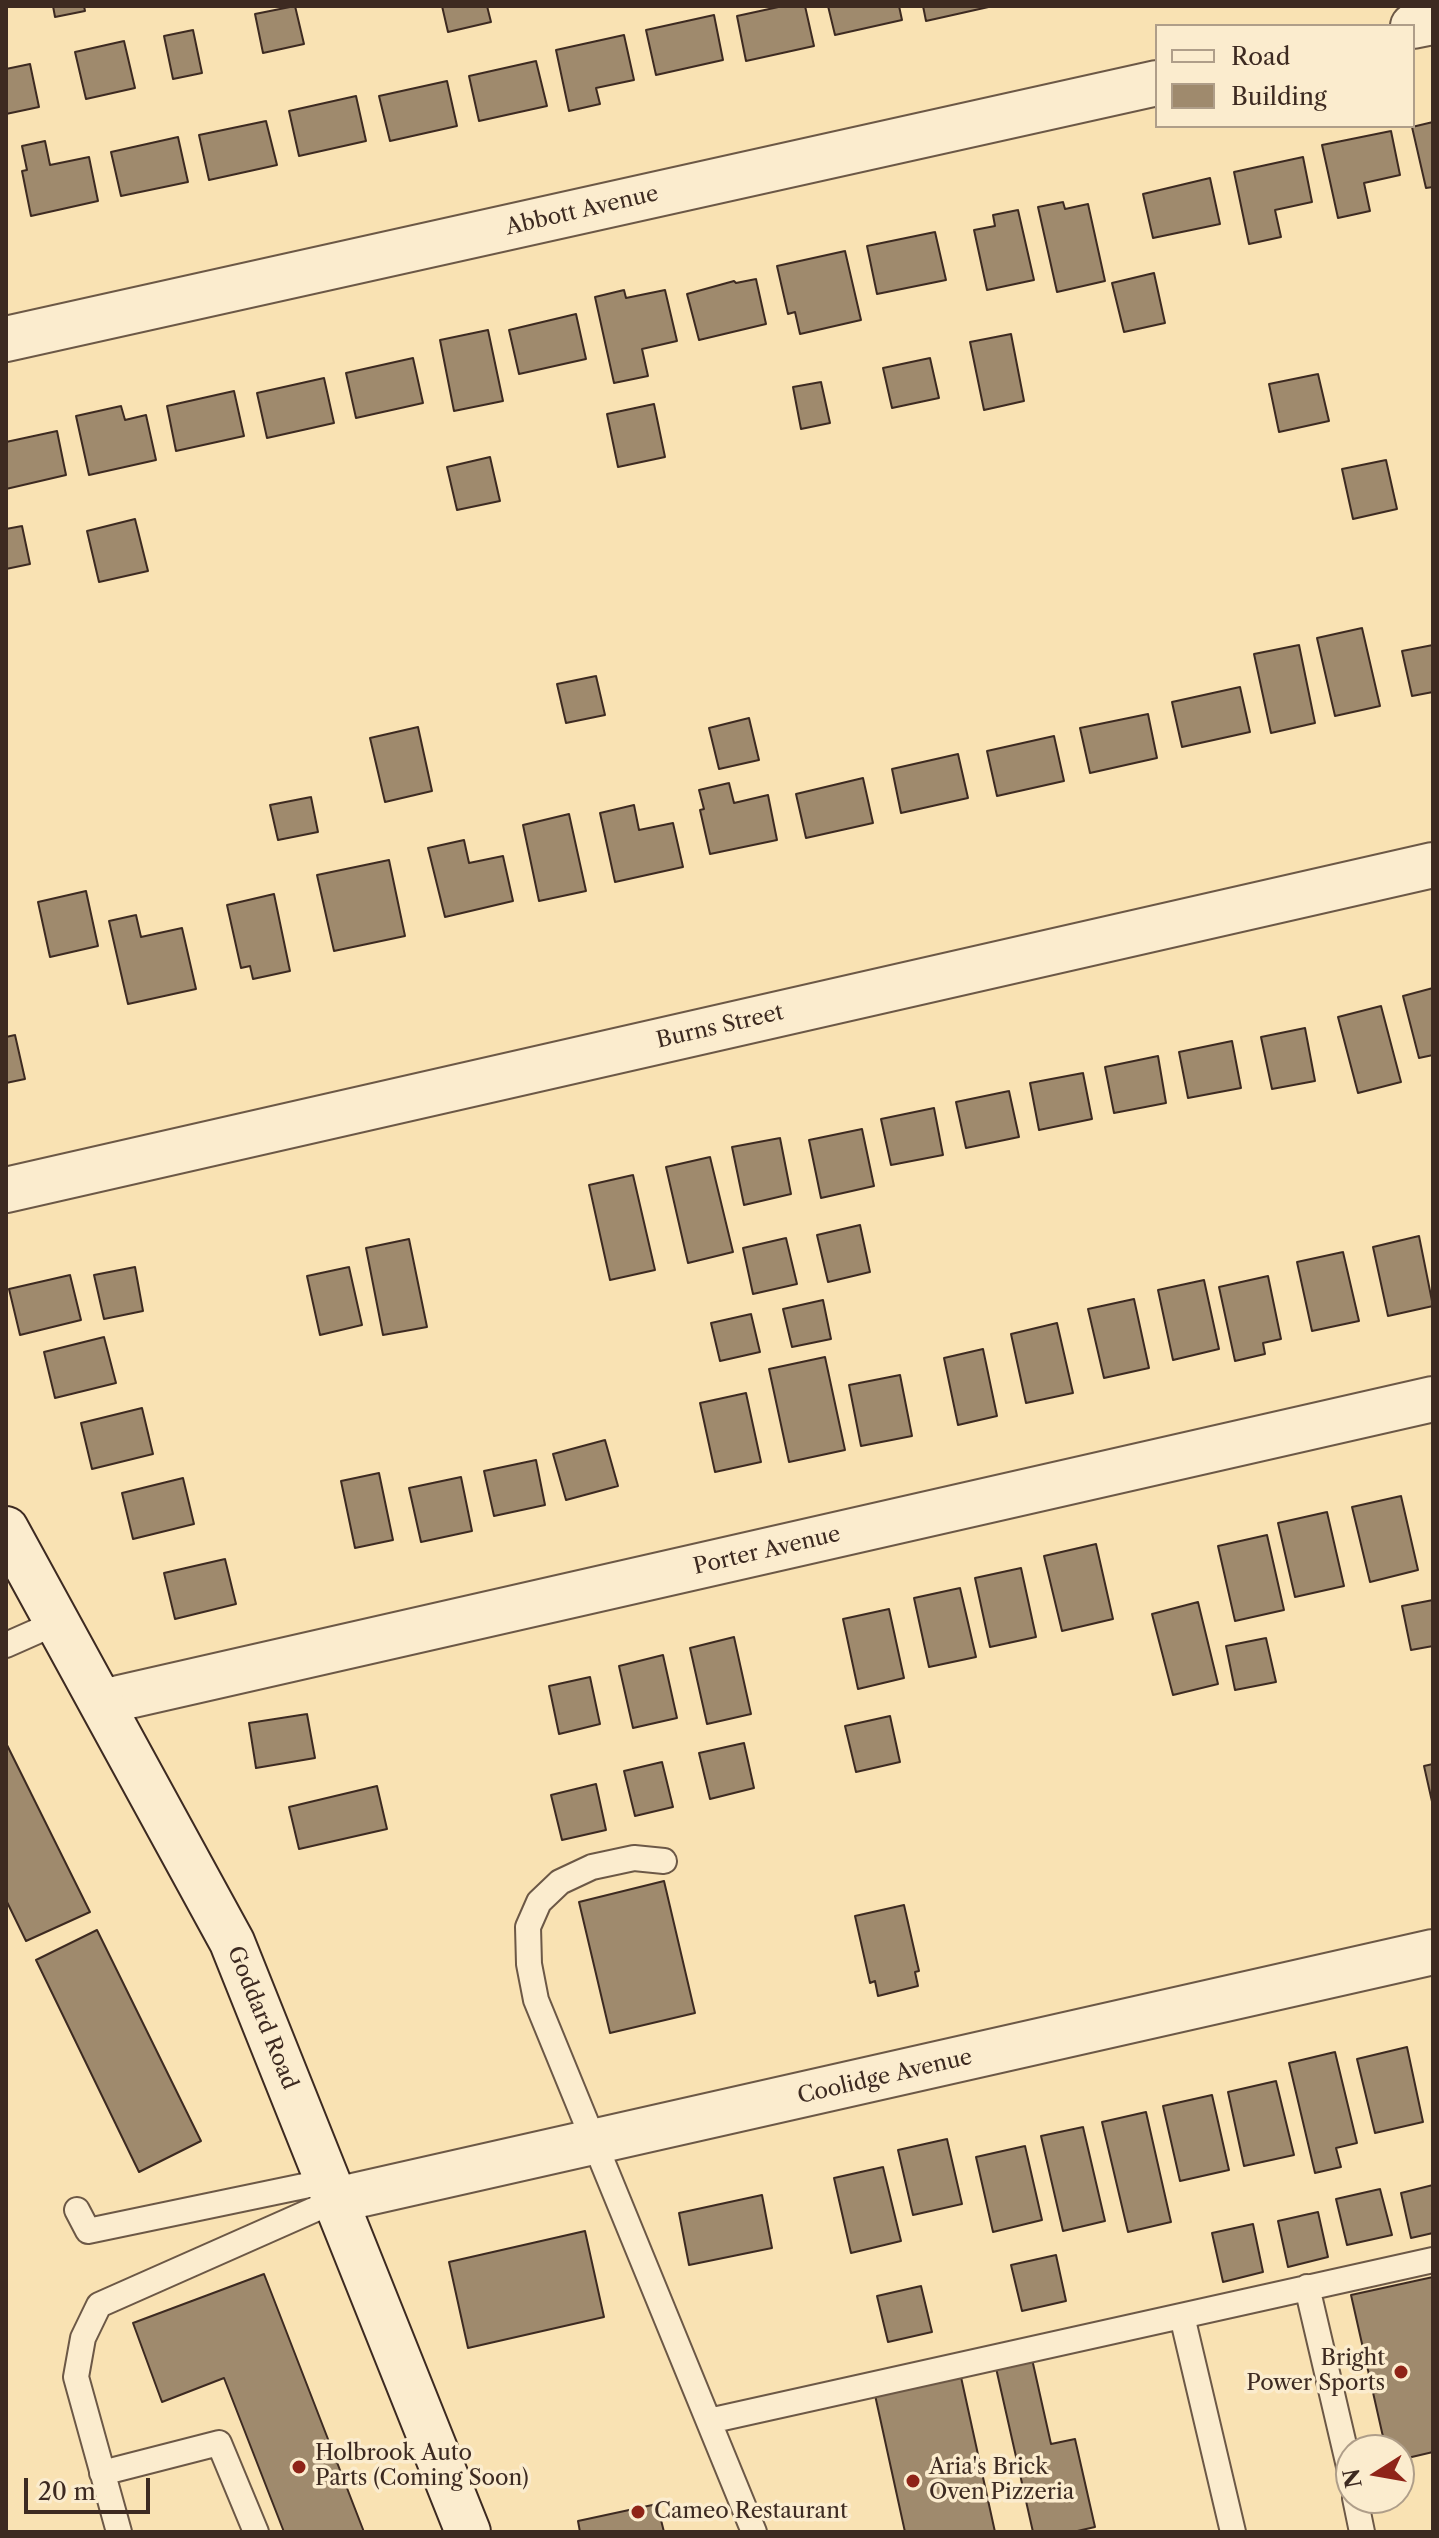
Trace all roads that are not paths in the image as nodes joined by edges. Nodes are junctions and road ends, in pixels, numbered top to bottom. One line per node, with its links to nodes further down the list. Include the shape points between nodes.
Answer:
1 (1155, 83): 2 (street, Abbott Avenue)
2 (6, 339)
3 (1433, 865): 4 (street, Burns Street)
4 (6, 1190)
5 (1433, 1399): 9 (street, Porter Avenue)
6 (6, 1529): 7 (street, Goddard Road)
7 (58, 1622): 8 (lane); 9 (street, Goddard Road)
8 (6, 1645)
9 (102, 1702): 13 (street, Goddard Road, via 232,1942)
10 (664, 1861): 12 (lane, via 634,1858 592,1867 560,1882 539,1902 528,1927 536,2000)
11 (1433, 1952): 12 (street, Coolidge Avenue)
12 (594, 2142): 13 (street, Coolidge Avenue); 18 (lane)
13 (332, 2190): 14 (lane, via 88,2231); 20 (lane, via 99,2305 83,2338 76,2377); 23 (street, Goddard Road)
14 (77, 2210)
15 (1433, 2260): 16 (lane)
16 (1307, 2287): 17 (lane); 19 (lane)
17 (1182, 2316): 18 (lane); 25 (lane)
18 (709, 2421): 24 (lane)
19 (1341, 2434)
20 (102, 2473): 21 (lane); 22 (lane, via 219,2443)
21 (119, 2532)
22 (256, 2532)
23 (468, 2532)
24 (754, 2532)
25 (1233, 2532)

